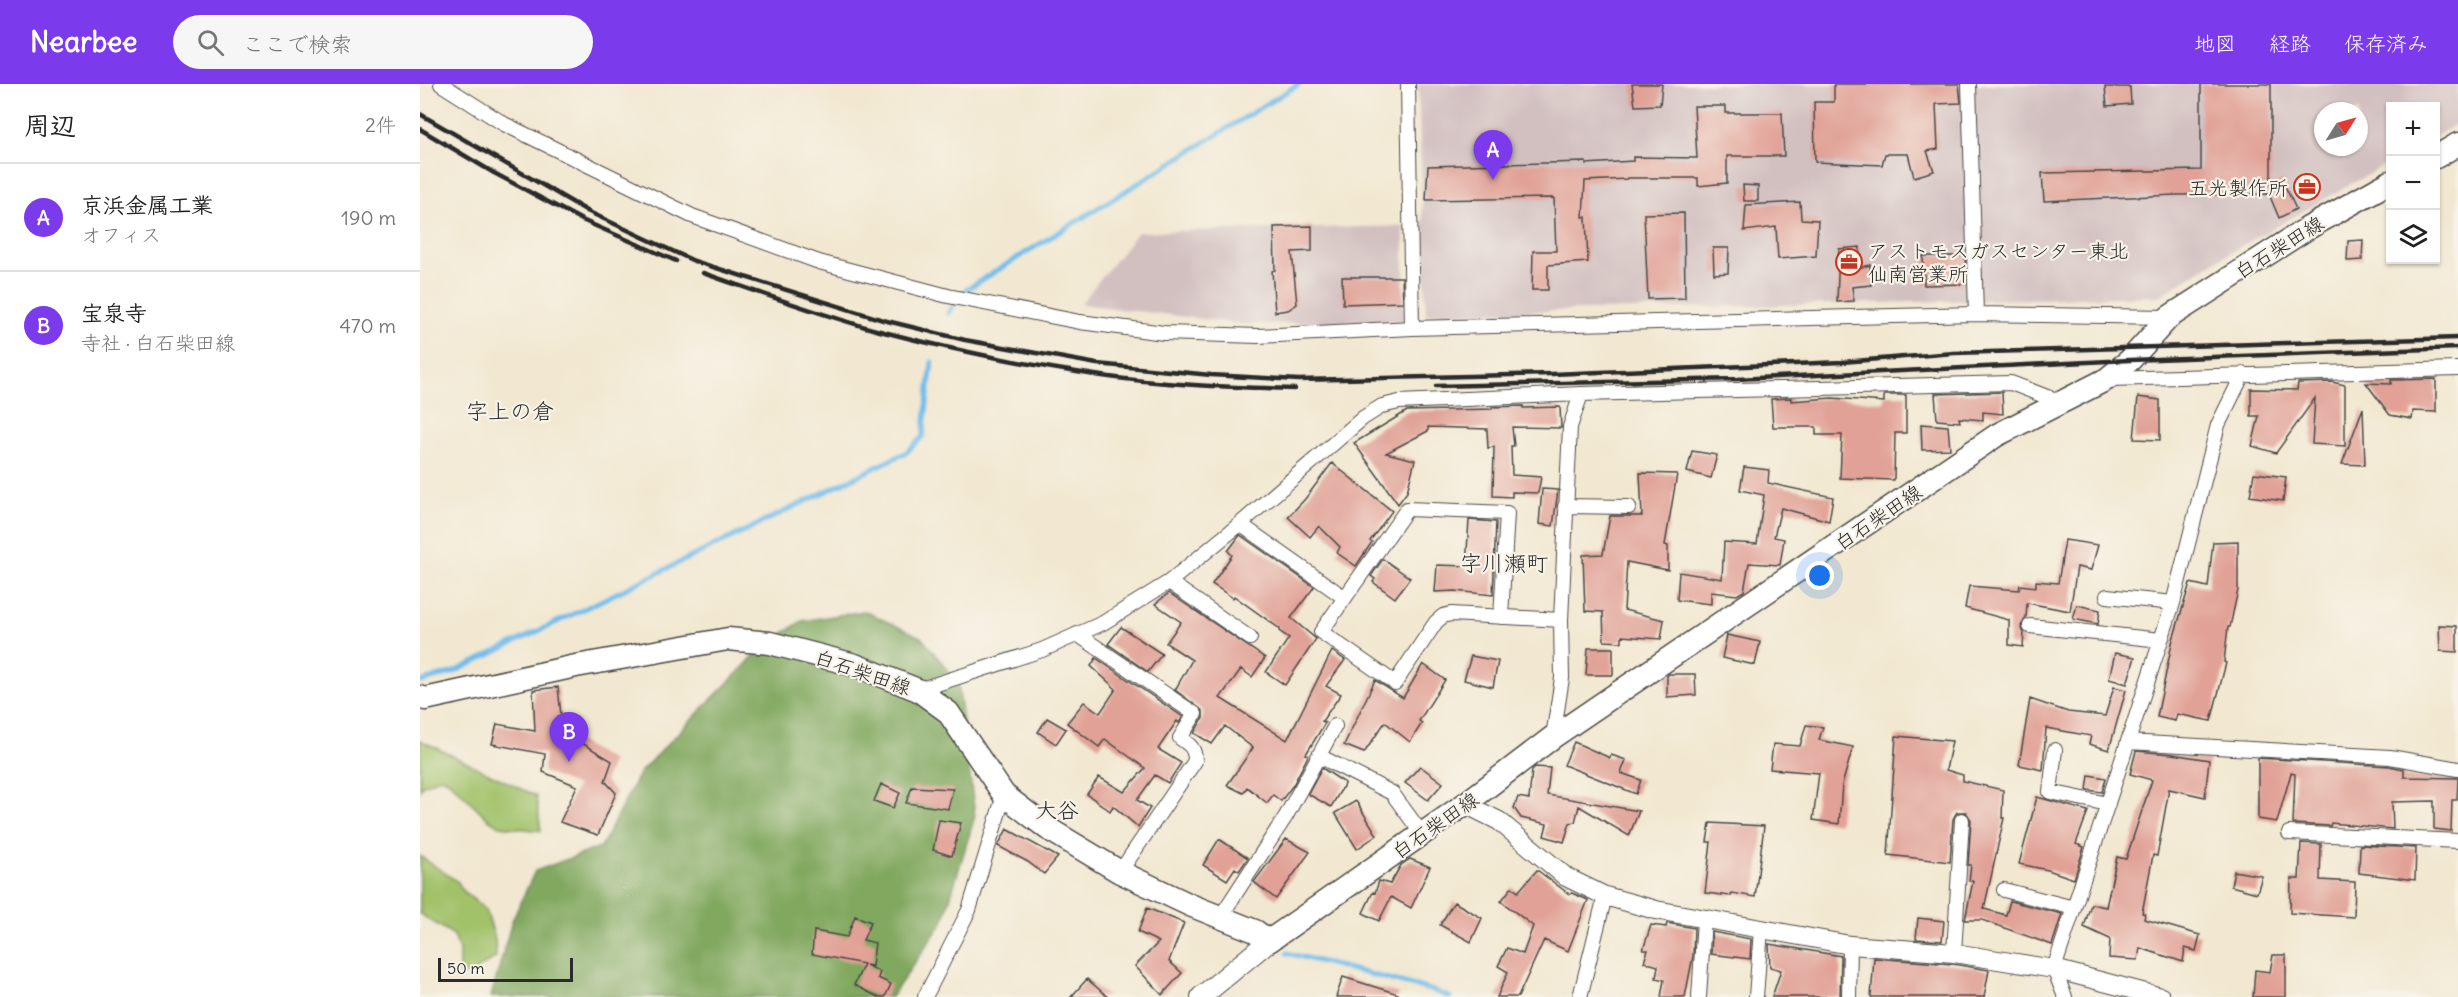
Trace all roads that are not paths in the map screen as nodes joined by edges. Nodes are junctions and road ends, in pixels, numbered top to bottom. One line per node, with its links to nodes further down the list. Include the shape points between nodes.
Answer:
1 (441, 84): 9 (street, via 504,124 692,216 819,262 948,296 1080,322 1164,333 1258,336)
2 (1408, 84): 9 (street)
3 (1969, 84): 7 (street)
4 (2458, 144): 5 (main road)
5 (2438, 156)
6 (2386, 185): 8 (main road, 白石柴田線, via 2308,228)
7 (1976, 314): 8 (street); 9 (street)
8 (2169, 316): 12 (main road, 白石柴田線, via 2130,360)
9 (1412, 328)
10 (2458, 369): 11 (street)
11 (2244, 374): 12 (street); 21 (street, via 2218,425)
12 (2107, 379): 14 (main road, 白石柴田線)
13 (1581, 394): 14 (street, via 2011,383); 15 (street, via 1570,427); 17 (street, via 1382,406)
14 (2060, 402): 31 (main road, 白石柴田線, via 1997,435)
15 (1565, 506): 16 (street); 23 (street)
16 (1629, 507)
17 (1240, 524): 18 (street); 20 (street)
18 (1168, 582): 25 (street, via 1103,623); 26 (street)
19 (2108, 596): 21 (street)
20 (1345, 598): 22 (street, via 1321,633 1395,683 1443,616); 22 (street, via 1407,509 1507,513)
21 (2173, 603): 27 (street)
22 (1501, 617): 23 (street)
23 (1562, 620): 31 (street, via 1563,678)
24 (2030, 626): 27 (street)
25 (1077, 634): 28 (street, via 1042,650); 43 (street, via 1195,714 1180,738 1191,745 1195,761)
26 (1250, 638)
27 (2161, 640): 32 (street)
28 (918, 690): 29 (main road, 白石柴田線, via 855,665 770,643 728,639 565,668); 36 (main road, 白石柴田線, via 948,712)
29 (422, 700)
30 (1335, 726): 34 (street)
31 (1553, 737): 37 (main road, 白石柴田線)
32 (2128, 742): 35 (street, via 2390,757); 38 (street)
33 (2055, 750): 38 (street, via 2050,792)
34 (1319, 756): 41 (street, via 1392,793); 47 (street, via 1286,816)
35 (2458, 769)
36 (1004, 795): 43 (main road, 白石柴田線, via 1047,828); 54 (street, via 969,910)
37 (1465, 804): 41 (main road, 白石柴田線); 45 (street, via 1499,821 1566,877)
38 (2108, 804): 46 (street)
39 (1962, 820): 52 (street)
40 (2289, 833): 42 (street)
41 (1422, 834): 50 (main road, 白石柴田線)
42 (2458, 841)
43 (1120, 872): 47 (main road, 白石柴田線)
44 (2004, 890): 46 (street)
45 (1605, 896): 48 (street); 56 (street)
46 (2074, 908): 53 (street)
47 (1221, 916): 50 (main road, 白石柴田線)
48 (1704, 919): 49 (street); 57 (street)
49 (1761, 929): 51 (street); 58 (street)
50 (1269, 941): 55 (main road)
51 (1850, 945): 52 (street); 59 (street)
52 (1954, 953): 53 (street)
53 (2054, 969): 60 (street); 61 (street)
54 (925, 997)
55 (1202, 997)
56 (1580, 997)
57 (1699, 997)
58 (1756, 997)
59 (1849, 997)
60 (2065, 997)
61 (2161, 997)

